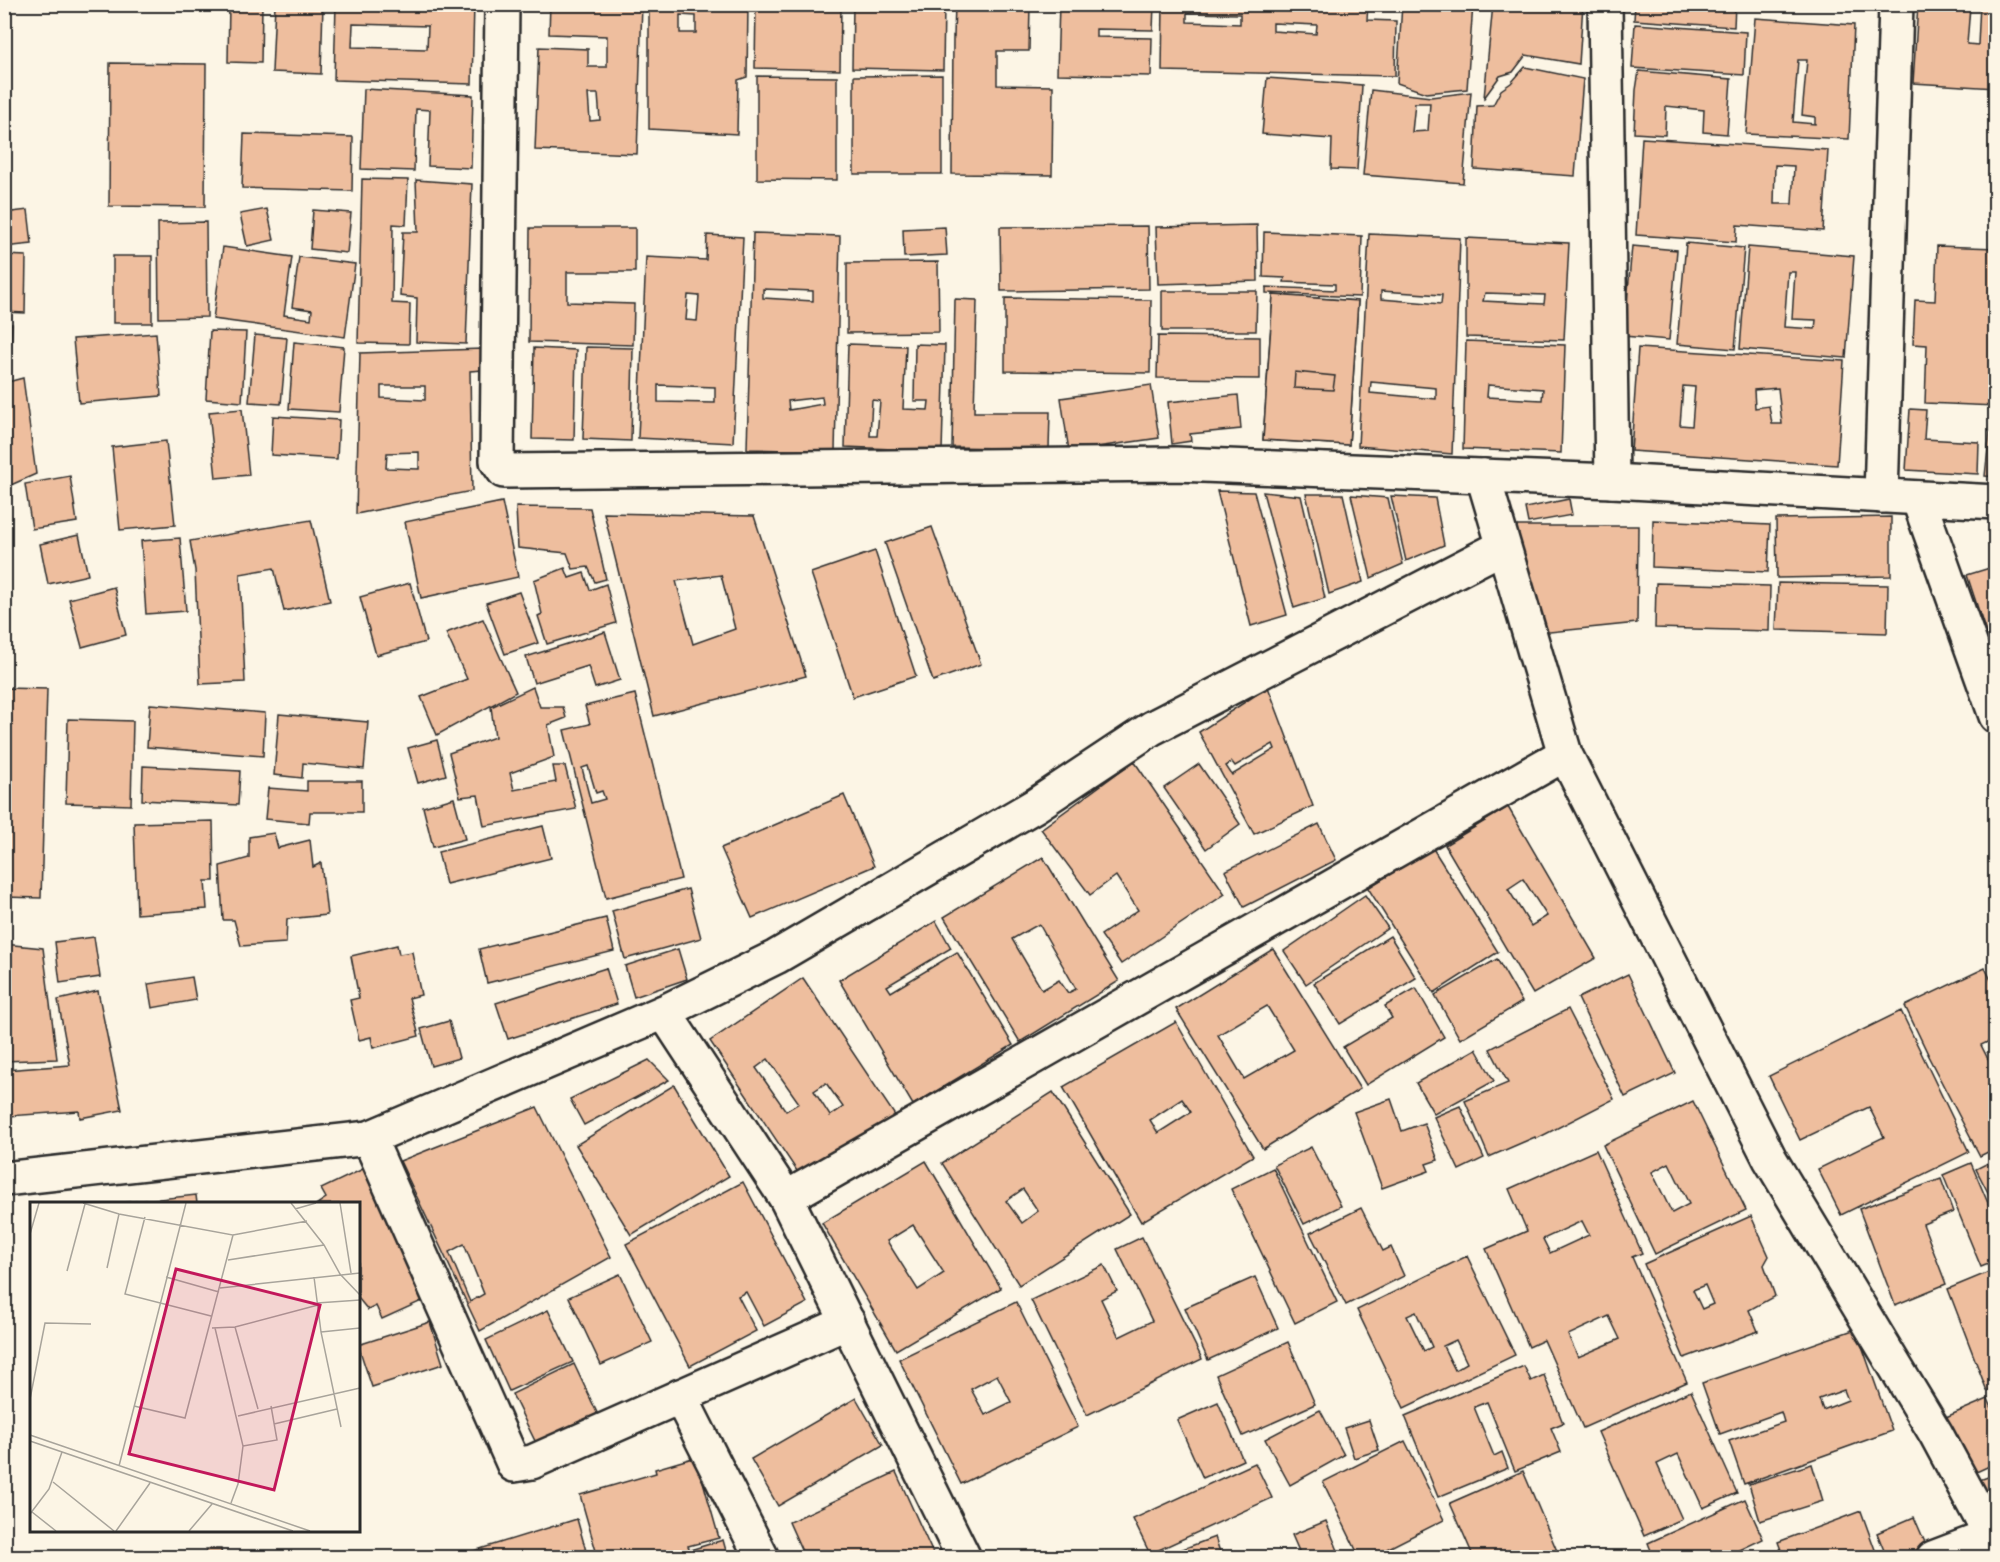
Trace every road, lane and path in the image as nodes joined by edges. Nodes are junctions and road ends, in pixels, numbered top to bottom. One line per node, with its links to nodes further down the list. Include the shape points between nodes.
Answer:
1 (502, 4): 4 (street, via 497,461 504,471 1176,464)
2 (1605, 4): 5 (street)
3 (1896, 4): 6 (street)
4 (1483, 476): 5 (street); 9 (street)
5 (1611, 482): 6 (street)
6 (1881, 496): 7 (street)
7 (1918, 498): 8 (street); 10 (street)
8 (1995, 502)
9 (1502, 547): 11 (street); 12 (street, via 1152,728 1036,805 776,957)
10 (1995, 716)
11 (1564, 754): 15 (street); 18 (street, via 1770,1159)
12 (664, 1012): 13 (street); 15 (street)
13 (369, 1138): 14 (street); 17 (street, via 514,1465 532,1462)
14 (4, 1179)
15 (786, 1198): 16 (street)
16 (848, 1323): 17 (street); 20 (street)
17 (680, 1396): 19 (street)
18 (1993, 1535): 21 (street)
19 (762, 1557)
20 (964, 1557)
21 (1934, 1557)

